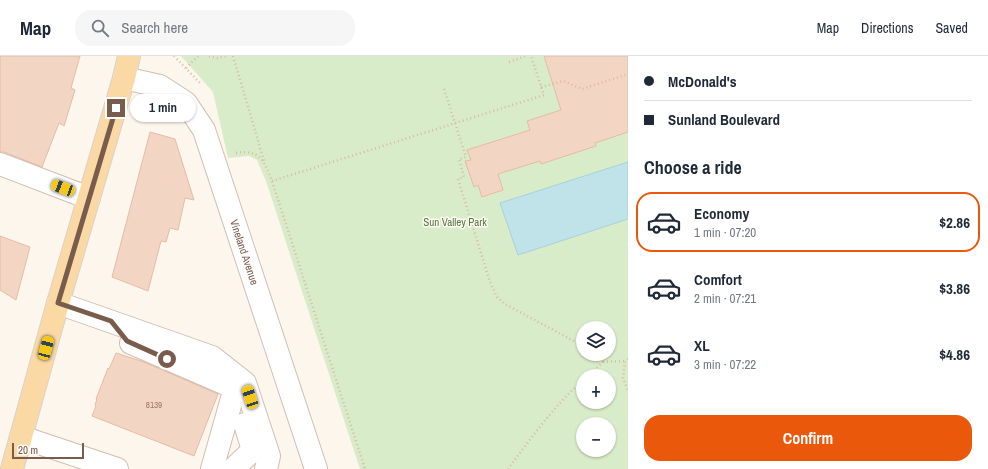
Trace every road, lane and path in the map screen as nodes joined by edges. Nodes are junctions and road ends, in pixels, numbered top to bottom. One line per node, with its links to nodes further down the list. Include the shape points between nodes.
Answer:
1 (129, 56): 12 (main road)
2 (174, 56): 10 (path)
3 (198, 56): 10 (path)
4 (209, 56): 5 (path)
5 (228, 56)
6 (233, 56): 18 (path)
7 (526, 56): 9 (path)
8 (531, 56): 14 (path)
9 (509, 62)
10 (186, 68): 13 (path)
11 (628, 74): 14 (path, via 582,89 563,81)
12 (124, 78): 21 (main road); 37 (street, Vineland Avenue, via 160,86 186,103 204,130)
13 (203, 87)
14 (541, 88): 16 (path, via 544,95)
15 (444, 89): 16 (path)
16 (456, 122): 20 (path); 24 (path, via 466,157 458,160 464,177 458,178 497,297 505,304)
17 (232, 154): 18 (path, via 250,152)
18 (265, 162): 20 (path)
19 (0, 164): 21 (street)
20 (272, 181): 38 (path)
21 (89, 198): 22 (main road)
22 (58, 303): 23 (street); 31 (main road)
23 (111, 321): 29 (street, via 127,341); 36 (street, via 212,358 245,382 269,456)
24 (576, 342)
25 (627, 360): 26 (path); 30 (path, via 624,378)
26 (602, 362): 27 (path)
27 (595, 369)
28 (576, 386): 39 (path, via 533,435)
29 (235, 388): 34 (street); 35 (street, via 253,450)
30 (628, 391)
31 (21, 437): 32 (main road); 33 (street)
32 (12, 469)
33 (117, 469)
34 (212, 469)
35 (233, 469)
36 (266, 469)
37 (316, 469)
38 (365, 469)
39 (508, 469)

